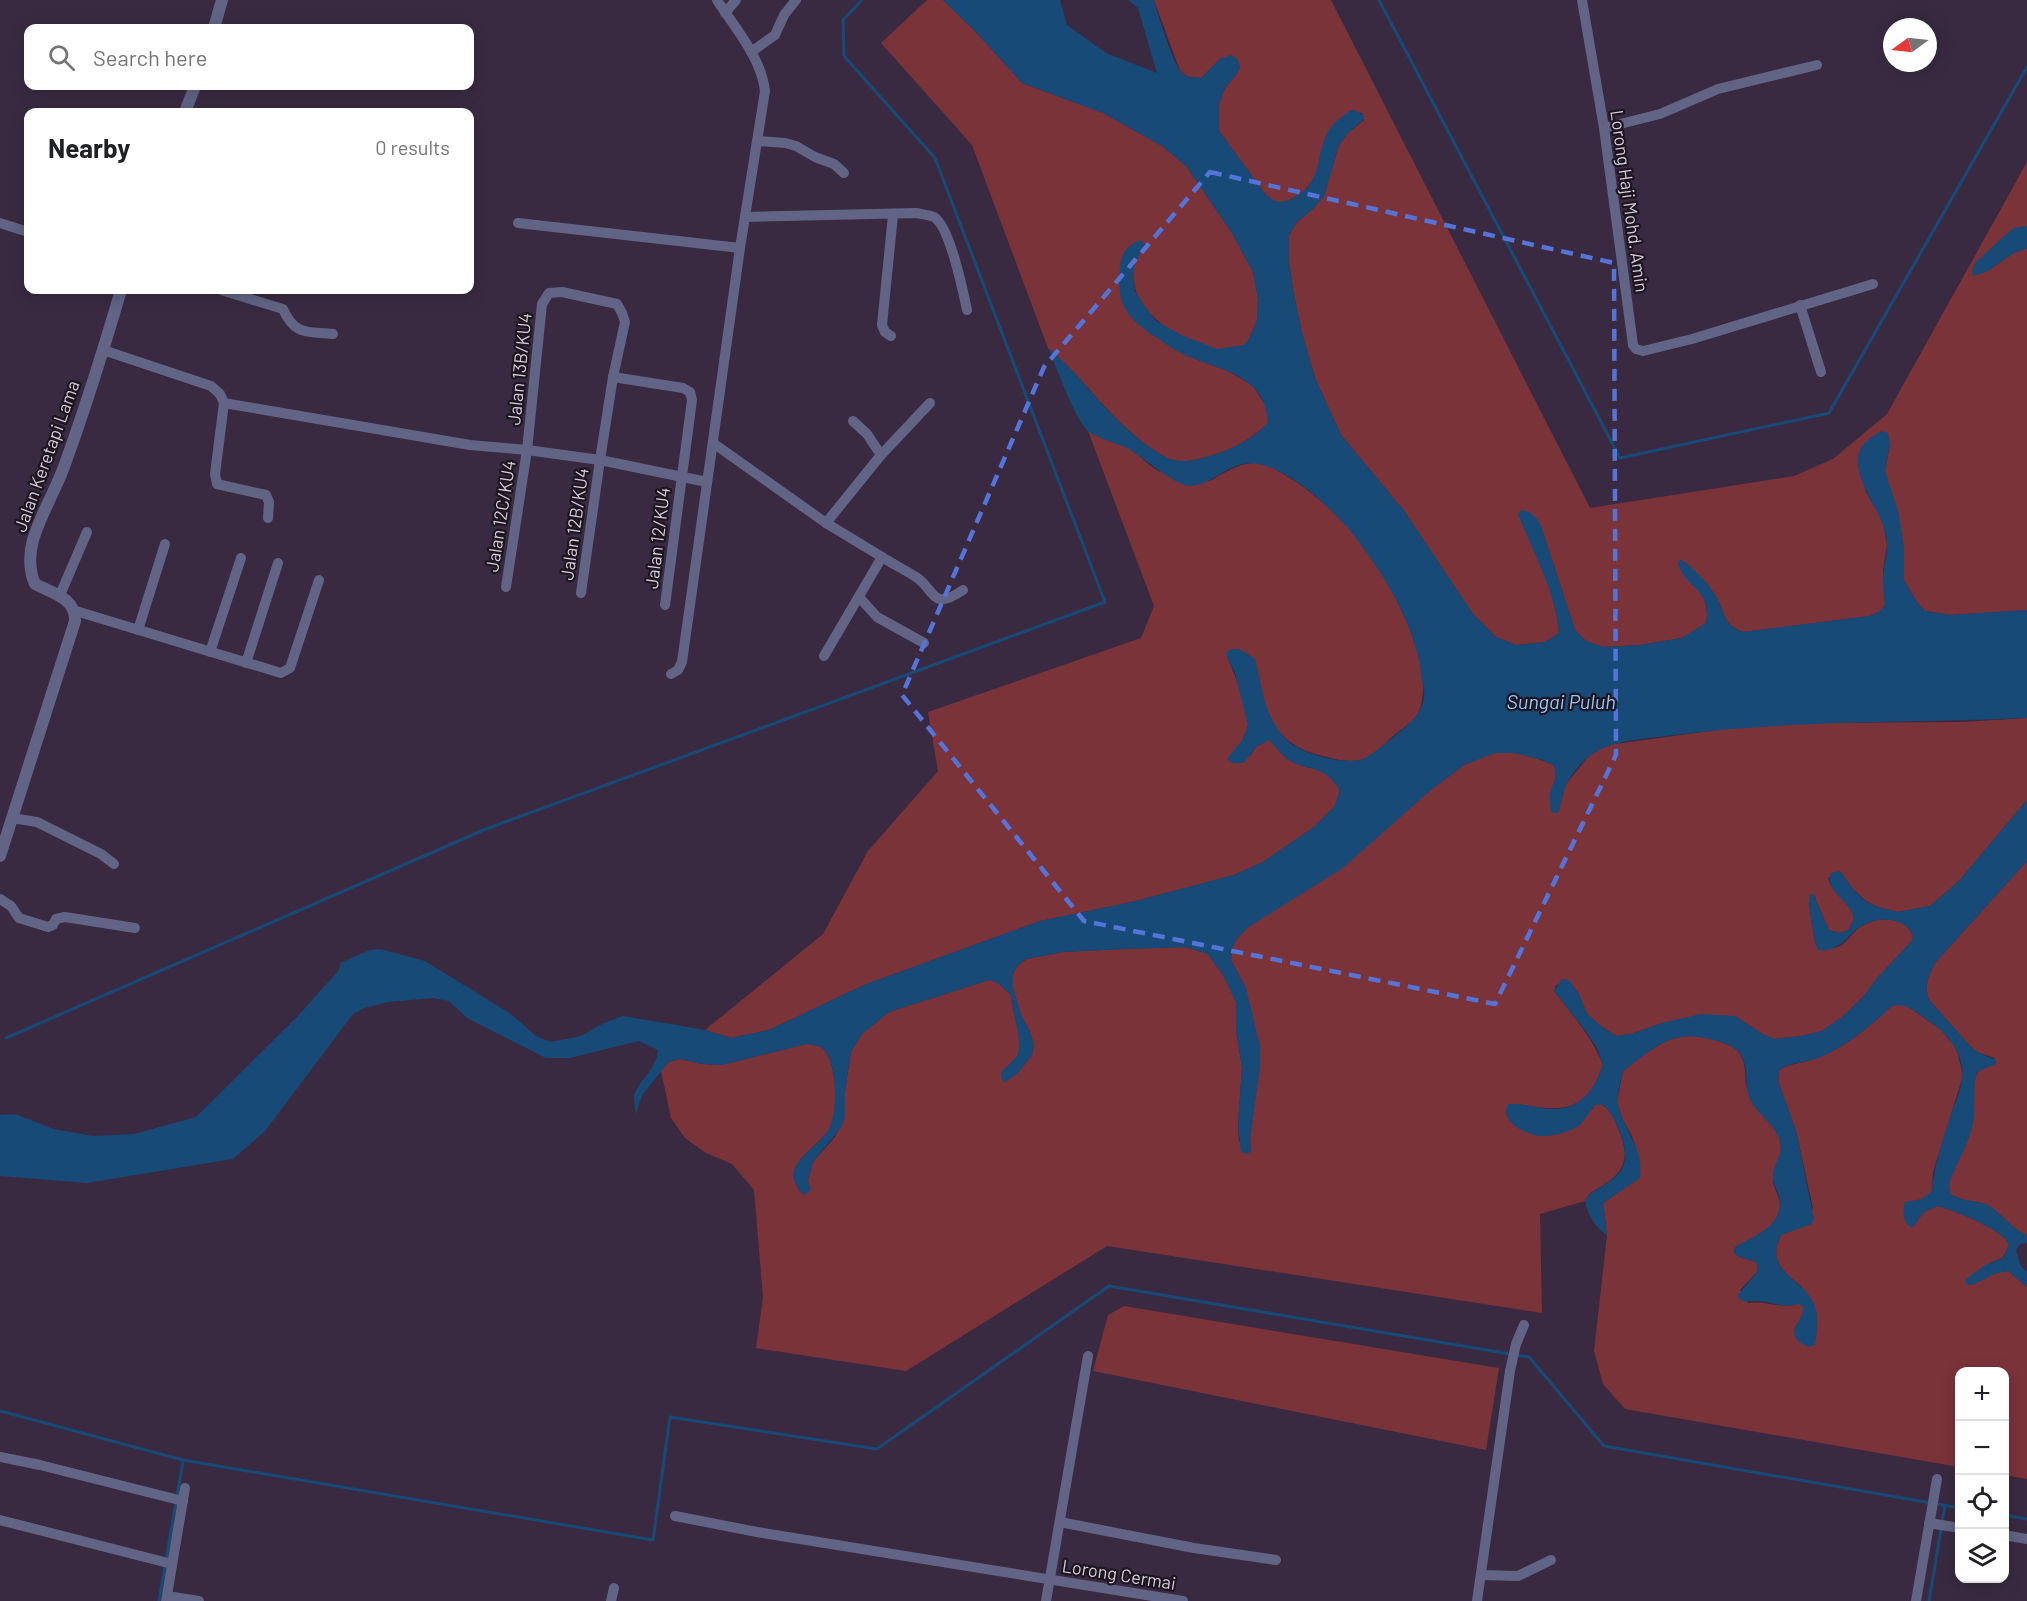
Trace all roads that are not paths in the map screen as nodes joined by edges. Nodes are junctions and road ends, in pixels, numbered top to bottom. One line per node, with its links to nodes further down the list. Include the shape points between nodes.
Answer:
1 (218, 0): 2 (street)
2 (222, 0): 8 (street)
3 (717, 0): 7 (street)
4 (736, 0): 7 (street)
5 (796, 0): 9 (street, via 775,35)
6 (1582, 0): 13 (street, Lorong Haji Mohd. Amin)
7 (725, 13): 9 (street)
8 (215, 24)
9 (751, 52): 14 (street, via 765,91)
10 (1817, 65): 13 (street, via 1718,89 1660,114)
11 (193, 90): 12 (street)
12 (187, 108)
13 (1604, 128): 26 (street, Lorong Haji Mohd. Amin, via 1636,349 1643,351 1692,339)
14 (757, 141): 15 (street, via 796,146); 17 (street)
15 (844, 173)
16 (893, 215): 17 (street); 27 (street, via 916,213 934,217 941,225 959,272); 29 (street, via 882,325)
17 (745, 217): 21 (street)
18 (0, 223): 20 (street)
19 (518, 223): 21 (street)
20 (24, 231)
21 (740, 248): 36 (street)
22 (1873, 284): 26 (street)
23 (549, 293): 32 (street, Jalan 12B/KU4, via 562,292 617,304 625,322); 37 (street, Jalan 13B/KU4, via 542,304)
24 (120, 294): 30 (street, Jalan Keretapi Lama)
25 (234, 294): 28 (street, via 283,309 288,322 298,330)
26 (1800, 305): 31 (street)
27 (967, 309)
28 (333, 334)
29 (891, 336)
30 (103, 350): 33 (street, via 212,386); 53 (street, Jalan Keretapi Lama, via 65,466 33,541 31,569 35,584)
31 (1821, 372)
32 (613, 377): 39 (street, Jalan 12B/KU4); 40 (street, Jalan 12/KU4, via 690,392)
33 (224, 403): 37 (street, via 470,445); 42 (street, via 217,484 266,495)
34 (930, 403): 38 (street)
35 (853, 421): 38 (street)
36 (713, 443): 41 (street); 43 (street)
37 (527, 450): 39 (street); 50 (street, Jalan 12C/KU4)
38 (881, 455): 43 (street)
39 (600, 460): 40 (street); 52 (street, Jalan 12B/KU4)
40 (681, 476): 41 (street); 55 (street, Jalan 12/KU4)
41 (707, 482): 62 (street, via 682,662)
42 (268, 518)
43 (826, 523): 46 (street)
44 (87, 532): 53 (street)
45 (165, 544): 57 (street)
46 (882, 557): 51 (street, via 919,579 931,596 943,600); 54 (street)
47 (241, 558): 59 (street)
48 (278, 563): 61 (street)
49 (319, 580): 61 (street, via 290,668 281,673)
50 (506, 587)
51 (963, 590)
52 (581, 593)
53 (60, 595): 56 (street, Jalan Keretapi Lama)
54 (859, 597): 58 (street, via 877,617); 60 (street)
55 (665, 605)
56 (76, 611): 57 (street); 63 (street)
57 (138, 630): 59 (street)
58 (924, 643)
59 (210, 652): 61 (street)
60 (824, 656)
61 (246, 663)
62 (671, 674)
63 (12, 818): 64 (street); 65 (street, via 37,822)
64 (0, 856)
65 (114, 864)
66 (0, 900): 67 (street, via 11,906 19,918 45,927 65,917)
67 (135, 928)
68 (1524, 1325): 83 (street, via 1510,1371)
69 (1088, 1356): 76 (street)
70 (0, 1457): 73 (street)
71 (1937, 1479): 77 (street, via 1933,1496)
72 (185, 1488): 73 (street)
73 (177, 1500): 82 (street)
74 (675, 1516): 84 (street, Lorong Cermai)
75 (0, 1520): 82 (street)
76 (1060, 1522): 80 (street); 84 (street)
77 (1941, 1523): 92 (street)
78 (2009, 1536): 79 (street)
79 (2027, 1539)
80 (1276, 1560)
81 (1551, 1560): 83 (street, via 1518,1576)
82 (167, 1563): 86 (street)
83 (1481, 1575): 91 (street)
84 (1050, 1579): 89 (street); 90 (street, Lorong Cermai)
85 (614, 1588): 88 (street)
86 (167, 1599): 87 (street)
87 (199, 1601)
88 (611, 1601)
89 (1046, 1601)
90 (1183, 1601)
91 (1477, 1601)
92 (1916, 1601)

